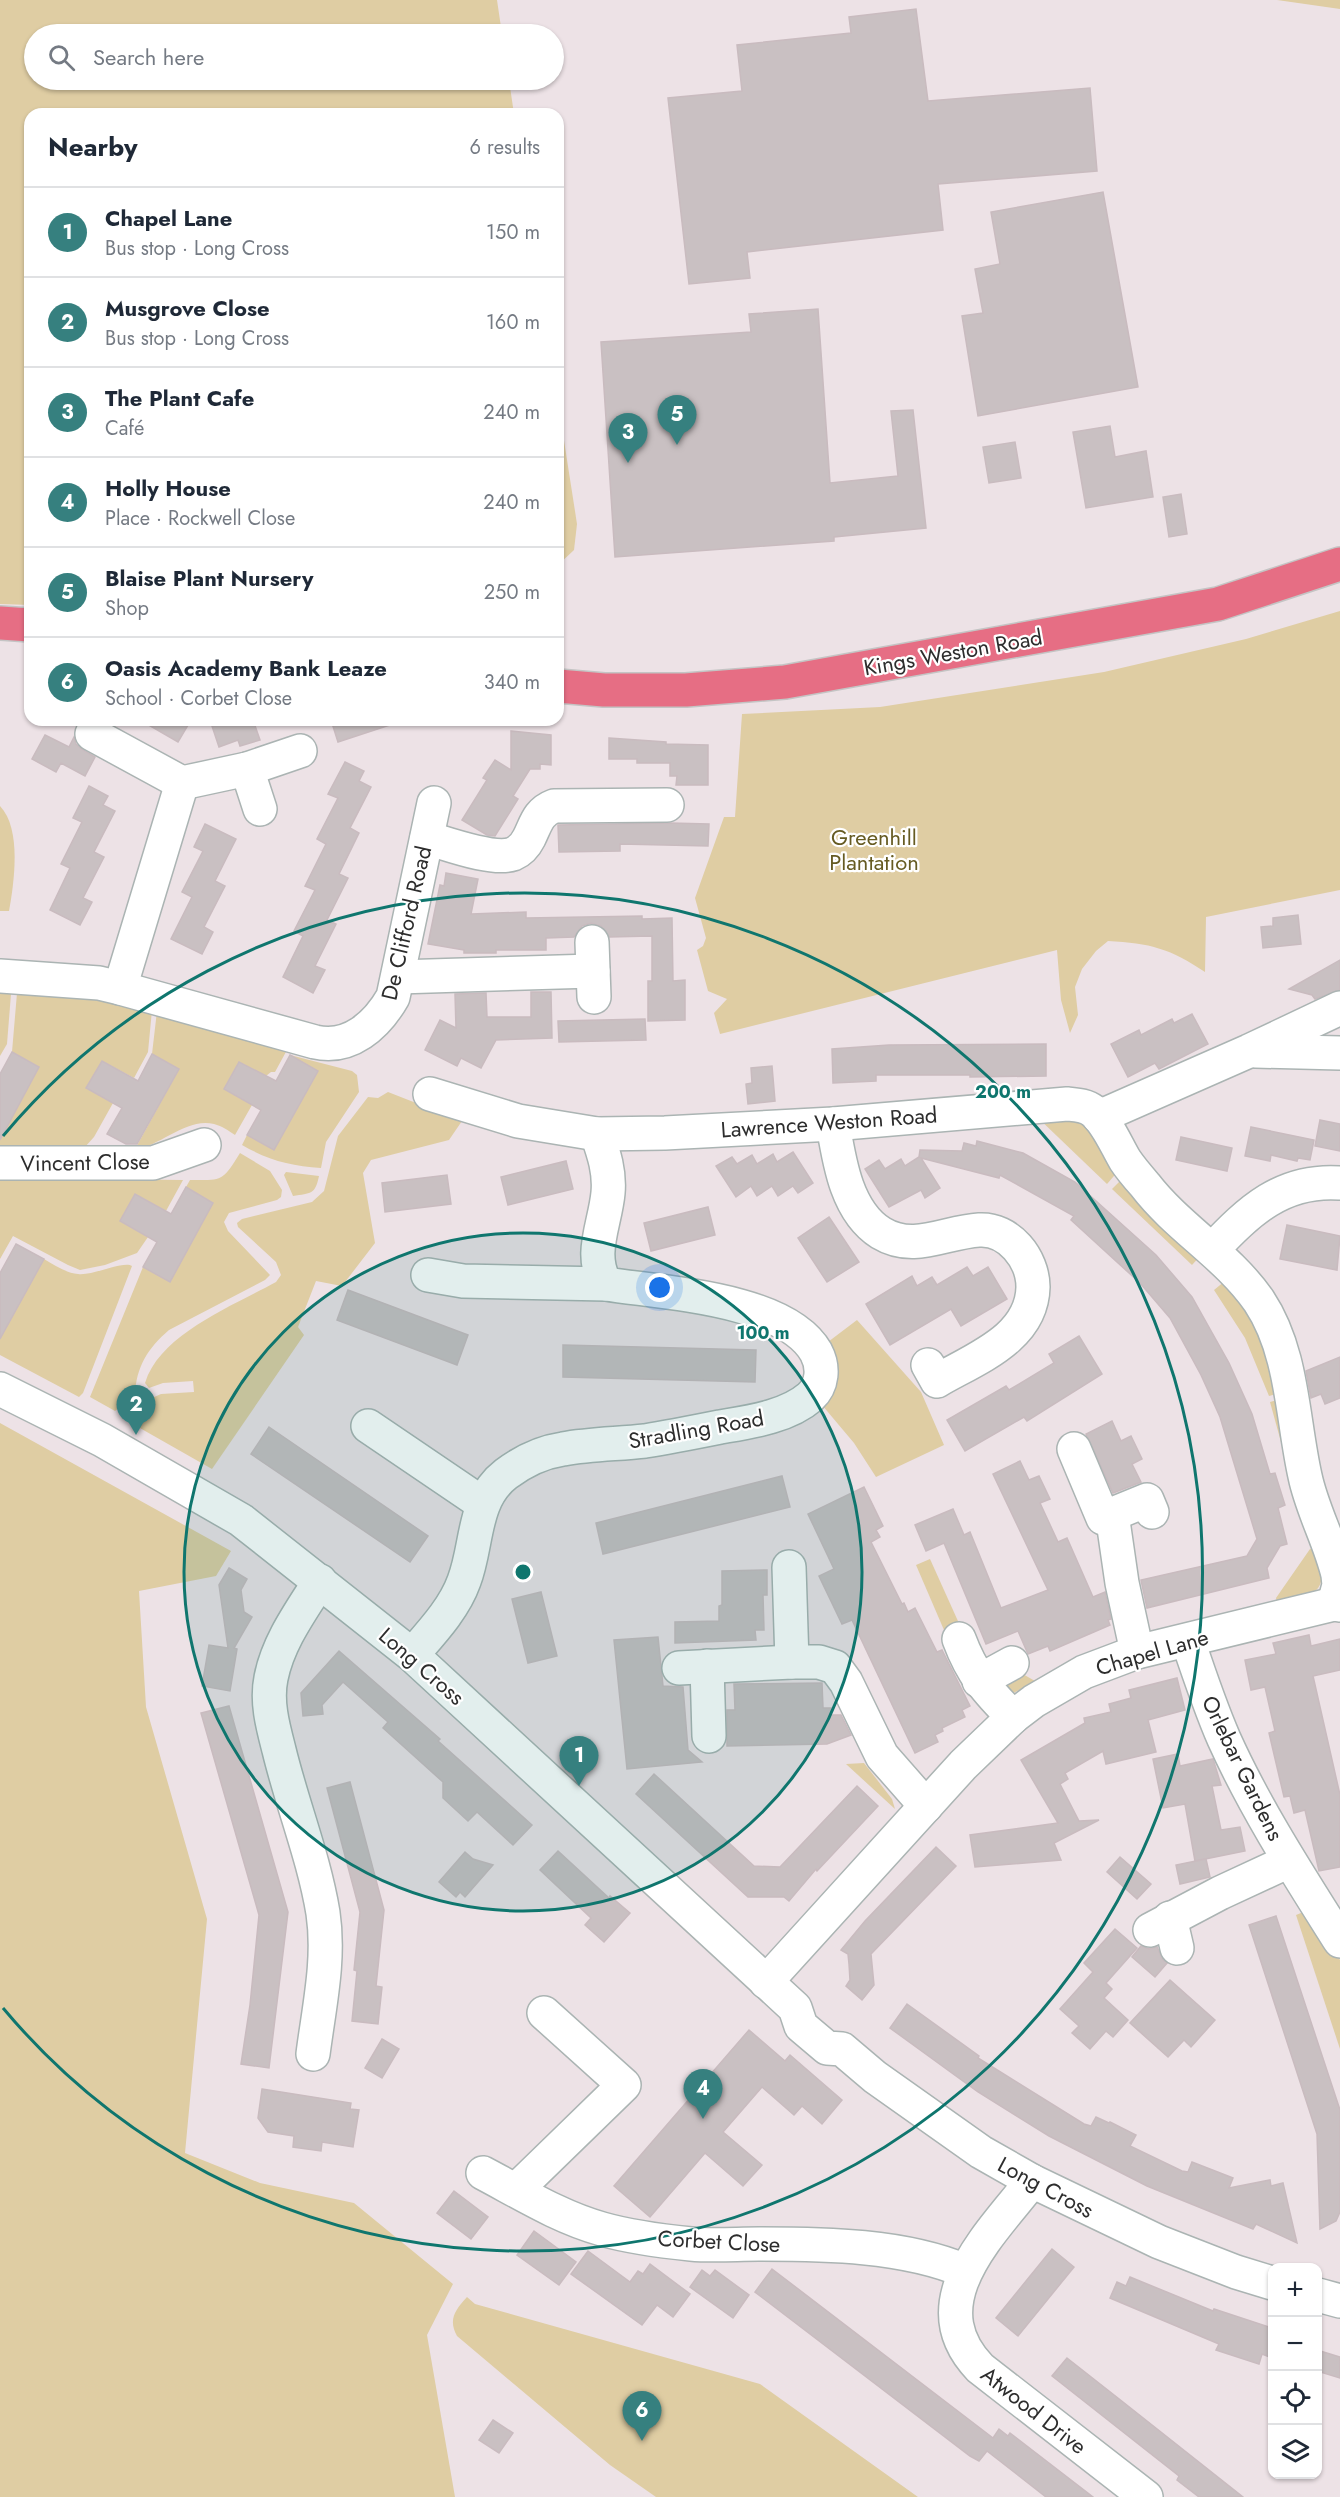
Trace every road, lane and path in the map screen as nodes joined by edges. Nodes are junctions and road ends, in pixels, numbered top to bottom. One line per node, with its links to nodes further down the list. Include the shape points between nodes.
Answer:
1 (1340, 564): 4 (main road, Kings Weston Road, via 1218,604 785,682 686,690)
2 (0, 623): 3 (main road)
3 (24, 625)
4 (564, 687)
5 (92, 734): 8 (street)
6 (300, 751): 7 (street)
7 (247, 769): 8 (street); 11 (street)
8 (182, 783): 16 (street)
9 (434, 804): 12 (street, De Clifford Road)
10 (667, 805): 12 (street, via 580,795 546,810 537,819 528,840 512,854 495,855)
11 (260, 809)
12 (427, 838): 15 (street, De Clifford Road)
13 (593, 970): 15 (street)
14 (0, 976): 16 (street, De Clifford Road)
15 (398, 976): 16 (street, De Clifford Road, via 393,997 374,1024 344,1042 326,1045)
16 (120, 988)
17 (1340, 1008): 18 (street)
18 (1250, 1051): 19 (street); 21 (street, via 1209,1060 1126,1093)
19 (1340, 1053)
20 (430, 1094): 23 (street, Lawrence Weston Road, via 518,1121)
21 (1099, 1118): 22 (street, Lawrence Weston Road, via 1087,1107 1067,1104); 27 (street, via 1157,1201)
22 (833, 1124): 23 (street, Lawrence Weston Road); 30 (street, via 845,1182 862,1214 880,1232 911,1242 985,1230 1012,1243 1029,1265 1032,1298 1010,1338 937,1381)
23 (597, 1134): 29 (street, via 608,1169 608,1194 597,1256)
24 (204, 1145): 25 (street, Vincent Close, via 153,1163)
25 (0, 1163)
26 (1340, 1183): 27 (street, via 1314,1184 1277,1195 1241,1220)
27 (1212, 1250): 39 (street, via 1259,1302 1279,1346 1292,1393 1305,1476 1338,1575)
28 (446, 1270): 29 (street, Stradling Road)
29 (606, 1284): 34 (street, Stradling Road, via 728,1302 766,1314 793,1329 813,1347 822,1366 819,1383 810,1397 757,1420 644,1441 550,1451 505,1475)
30 (928, 1365)
31 (0, 1389): 38 (street, Long Cross, via 102,1440 242,1520)
32 (373, 1437): 34 (street)
33 (1074, 1449): 36 (street, via 1103,1518)
34 (483, 1504): 43 (street, Stradling Road, via 459,1594)
35 (1152, 1512): 36 (street, via 1147,1500)
36 (1112, 1514): 42 (street)
37 (789, 1567): 44 (street)
38 (320, 1581): 43 (street, Long Cross); 55 (street, via 277,1657 270,1700 280,1754 323,1913)
39 (1337, 1604): 41 (street, Chapel Lane)
40 (959, 1639): 46 (street)
41 (1188, 1641): 42 (street, Chapel Lane); 50 (street, Orlebar Gardens, via 1225,1741)
42 (1137, 1652): 47 (street, Chapel Lane, via 1058,1685)
43 (412, 1655): 53 (street, Long Cross)
44 (792, 1662): 48 (street, via 693,1667); 49 (street, via 828,1663 840,1673 882,1756)
45 (1012, 1663): 46 (street)
46 (979, 1681): 47 (street)
47 (1014, 1717): 49 (street, Chapel Lane)
48 (709, 1736)
49 (926, 1806): 53 (street, Chapel Lane)
50 (1289, 1861): 51 (street, Orlebar Gardens); 52 (street, Orlebar Gardens)
51 (1166, 1932)
52 (1340, 1941)
53 (765, 1982): 57 (street, Long Cross, via 795,2008 812,2012 839,2035 842,2049 934,2120)
54 (544, 2013): 58 (street, via 624,2085)
55 (323, 2039)
56 (483, 2173): 58 (street, Corbet Close)
57 (1032, 2181): 59 (street, Atwood Drive); 60 (street, Long Cross, via 1160,2242)
58 (516, 2190): 59 (street, Corbet Close, via 572,2218 630,2235 693,2244 906,2252)
59 (965, 2271): 63 (street, Atwood Drive, via 957,2294 956,2319 970,2358)
60 (1268, 2282)
61 (1322, 2296): 62 (street)
62 (1340, 2301)
63 (1146, 2497)

